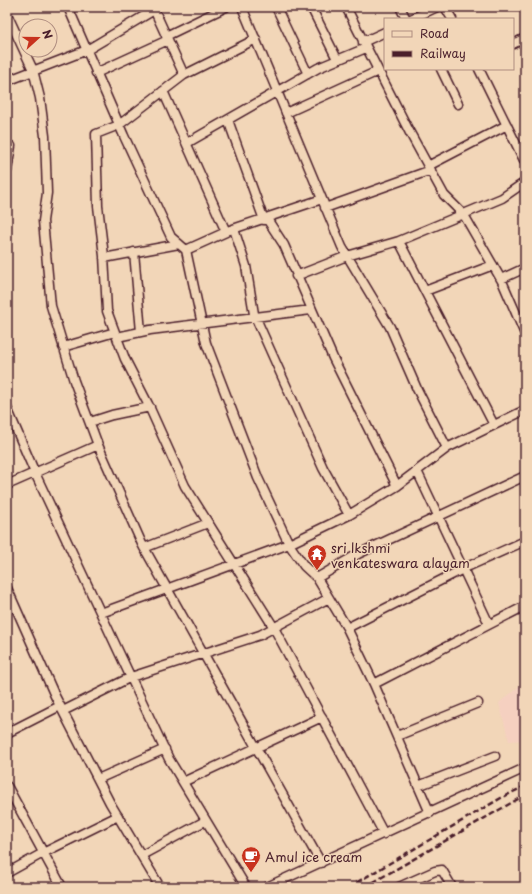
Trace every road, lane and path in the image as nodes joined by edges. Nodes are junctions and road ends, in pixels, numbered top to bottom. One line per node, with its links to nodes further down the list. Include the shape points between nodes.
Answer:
1 (68, 7): 21 (street)
2 (226, 7): 16 (street)
3 (242, 7): 18 (street)
4 (276, 7): 28 (street)
5 (311, 7): 22 (street)
6 (346, 7): 20 (street)
7 (400, 7): 11 (street)
8 (437, 7): 12 (street)
9 (446, 7): 13 (street)
10 (153, 8): 16 (street); 21 (street)
11 (406, 18)
12 (414, 18)
13 (452, 18)
14 (8, 19): 23 (street)
15 (384, 33): 20 (street)
16 (167, 38): 27 (street); 29 (street)
17 (525, 38): 19 (street)
18 (256, 39): 29 (street); 32 (street)
19 (514, 44)
20 (364, 45): 22 (street); 26 (street)
21 (86, 50): 23 (street); 27 (street)
22 (336, 59): 28 (street)
23 (33, 70): 30 (street); 67 (street, via 45,136 47,193 43,222 51,306)
24 (441, 70): 33 (street)
25 (480, 70): 37 (street)
26 (378, 71): 34 (street); 41 (street)
27 (96, 73): 36 (street)
28 (308, 74): 32 (street)
29 (184, 75): 31 (street)
30 (7, 81)
31 (163, 91): 36 (street); 38 (street)
32 (277, 91): 34 (street); 35 (street)
33 (458, 104)
34 (286, 113): 44 (street)
35 (228, 120): 38 (street); 47 (street)
36 (119, 125): 51 (street, via 171,237); 55 (street, via 96,134 98,206)
37 (507, 125): 40 (street); 41 (street)
38 (187, 143): 49 (street)
39 (11, 146): 42 (street)
40 (525, 162)
41 (429, 168): 45 (street); 46 (street, via 444,195)
42 (7, 171)
43 (525, 182): 46 (street, via 502,198)
44 (322, 199): 45 (street); 47 (street)
45 (325, 208): 54 (street)
46 (464, 215): 50 (street); 56 (street)
47 (265, 220): 48 (street); 58 (street, via 284,245)
48 (234, 229): 49 (street); 62 (street, via 246,266)
49 (226, 232): 52 (street)
50 (399, 241): 54 (street); 60 (street)
51 (179, 244): 52 (street); 53 (street)
52 (186, 250): 63 (street)
53 (134, 252): 55 (street); 64 (street)
54 (347, 256): 58 (street); 74 (street, via 390,327)
55 (104, 258): 66 (street, via 107,311)
56 (493, 265): 59 (street); 60 (street)
57 (525, 268): 59 (street)
58 (296, 276): 61 (street)
59 (501, 279): 65 (street)
60 (425, 291): 72 (street)
61 (311, 310): 62 (street); 79 (street)
62 (254, 316): 63 (street); 80 (street, via 323,468)
63 (201, 323): 64 (street); 84 (street, via 241,437)
64 (141, 332): 66 (street)
65 (525, 334)
66 (116, 335): 67 (street); 68 (street, via 125,359)
67 (63, 347): 71 (street)
68 (150, 407): 71 (street); 82 (street, via 185,486)
69 (7, 408): 76 (street)
70 (525, 410): 72 (street)
71 (90, 422): 73 (street)
72 (494, 425): 74 (street)
73 (98, 445): 76 (street); 85 (street)
74 (447, 448): 75 (street)
75 (417, 471): 79 (street); 81 (street)
76 (35, 473): 78 (street); 93 (street)
77 (525, 476): 81 (street)
78 (7, 485)
79 (397, 486): 80 (street)
80 (349, 515): 84 (street)
81 (438, 516): 87 (street); 88 (street, via 358,554)
82 (208, 523): 85 (street); 86 (street)
83 (525, 541): 87 (street)
84 (289, 544): 86 (street); 88 (street, via 304,566)
85 (144, 548): 90 (street)
86 (234, 563): 90 (street); 95 (street)
87 (463, 570): 94 (street); 96 (street)
88 (318, 578): 91 (street)
89 (7, 588): 101 (street)
90 (167, 588): 93 (street); 97 (street)
91 (329, 598): 95 (street); 96 (street)
92 (525, 606): 94 (street)
93 (101, 613): 98 (street)
94 (489, 624): 99 (street)
95 (274, 628): 97 (street); 102 (street)
96 (347, 628): 99 (street)
97 (204, 654): 98 (street); 105 (street)
98 (131, 678): 101 (street); 106 (street)
99 (374, 684): 104 (street)
100 (478, 703): 104 (street)
101 (62, 709): 103 (street); 109 (street)
102 (322, 717): 105 (street); 116 (street)
103 (7, 733)
104 (397, 736): 112 (street)
105 (258, 748): 110 (street); 119 (street)
106 (164, 749): 109 (street); 110 (street)
107 (495, 756): 112 (street)
108 (525, 768): 113 (street)
109 (98, 779): 114 (street)
110 (183, 782): 115 (street)
111 (7, 786): 117 (street)
112 (418, 786): 113 (street)
113 (430, 813): 116 (street)
114 (118, 816): 117 (street); 118 (street)
115 (205, 820): 118 (street); 123 (street)
116 (384, 834): 119 (street)
117 (43, 853): 120 (street); 121 (street)
118 (142, 855): 122 (street)
119 (321, 863): 124 (street)
120 (7, 873)
121 (62, 887)
122 (160, 887)
123 (246, 887)
124 (267, 887)
125 (399, 887): 126 (street, via 442,870)
126 (452, 887)

